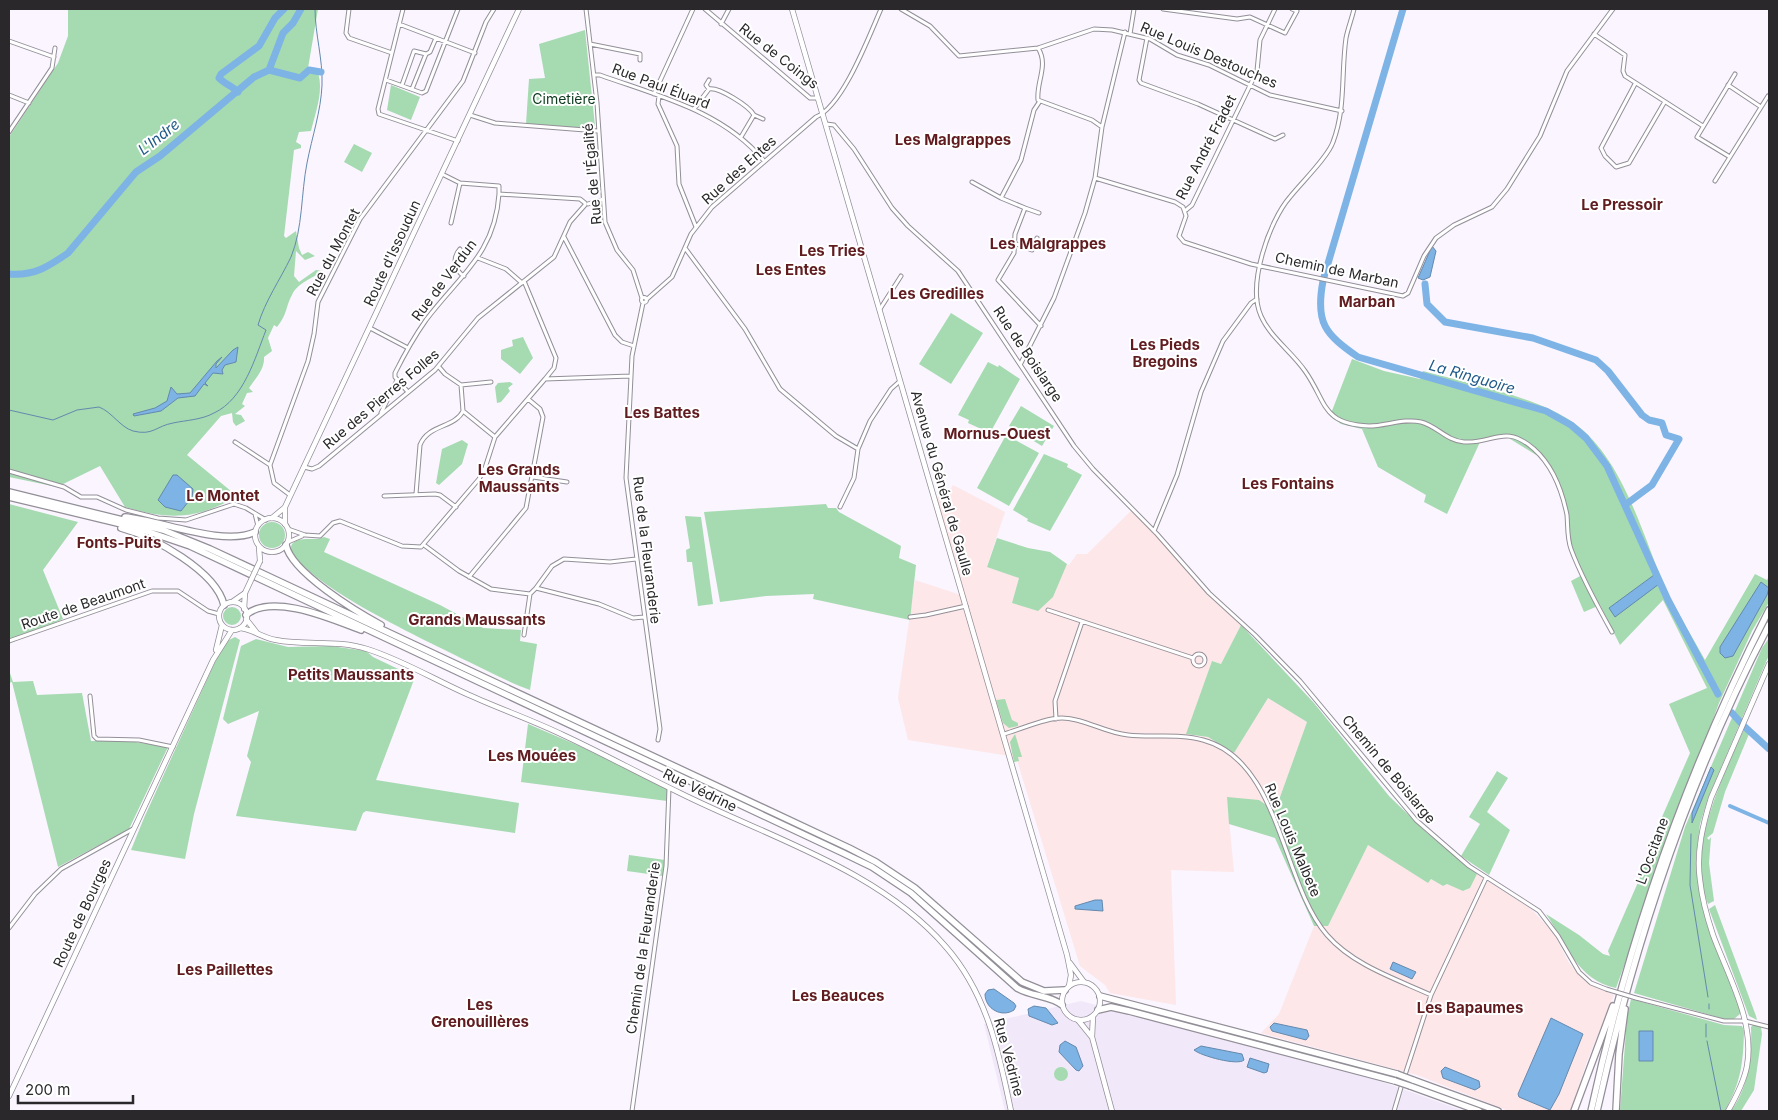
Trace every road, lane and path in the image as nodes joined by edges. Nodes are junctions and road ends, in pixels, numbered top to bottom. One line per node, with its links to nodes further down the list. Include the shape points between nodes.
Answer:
1 (349, 9): 32 (street, via 346,32 349,38)
2 (403, 9): 19 (street)
3 (458, 9): 28 (street)
4 (494, 9): 33 (street, Rue du Montet)
5 (519, 9): 59 (main road, Route d'Issoudun)
6 (586, 9): 29 (street, Rue de l'Égalité)
7 (693, 9): 47 (street)
8 (705, 9): 20 (street, Rue de Coings)
9 (729, 9): 20 (street)
10 (792, 9): 51 (main road, Avenue du Général de Gaulle)
11 (881, 9): 58 (street, Rue des Entes, via 842,89)
12 (901, 9): 31 (street, Rue Louis Destouches, via 930,26 958,56)
13 (1134, 9): 23 (street)
14 (1163, 9): 21 (street, via 1237,19 1250,17)
15 (1275, 9): 21 (street, Rue André Fradet)
16 (1292, 9): 21 (street, via 1297,11 1286,33)
17 (1354, 9): 57 (street, via 1346,38)
18 (1613, 9): 24 (street, Chemin de Marban)
19 (399, 24): 25 (street); 32 (street)
20 (721, 24): 51 (street, Rue de Coings, via 810,98)
21 (1266, 24): 44 (street, Rue André Fradet, via 1260,40 1257,70)
22 (1125, 32): 23 (street, Rue Louis Destouches); 31 (street, Rue Louis Destouches, via 1094,29); 65 (street)
23 (1130, 34): 26 (street, Rue Louis Destouches)
24 (1594, 34): 41 (street, via 1625,55 1622,71); 94 (street, Chemin de Marban, via 1567,71 1540,136 1507,188 1492,207 1454,225 1436,238 1405,295 1391,295)
25 (436, 38): 28 (street); 34 (street)
26 (1147, 38): 44 (street, Rue Louis Destouches, via 1177,55 1208,65); 62 (street, via 1141,83)
27 (9, 40): 35 (street)
28 (447, 42): 33 (street); 45 (street, via 426,91 422,93)
29 (590, 44): 36 (street, via 640,54); 38 (street, Rue de l'Égalité)
30 (55, 48): 35 (street)
31 (1038, 48): 52 (street, via 1043,59)
32 (392, 53): 39 (street)
33 (475, 53): 66 (street, Rue du Montet, via 463,81)
34 (426, 54): 42 (street, via 414,51); 45 (street)
35 (54, 57): 53 (street, via 52,68)
36 (640, 60)
37 (1735, 74): 43 (street)
38 (594, 75): 47 (street, Rue Paul Éluard); 67 (street, Rue de l'Égalité)
39 (386, 80): 42 (street); 66 (street, via 379,114)
40 (708, 80): 46 (street, via 706,85)
41 (1635, 84): 54 (street); 54 (street, via 1601,148 1616,167 1629,163)
42 (402, 85): 45 (street)
43 (1728, 85): 55 (street); 64 (street)
44 (1250, 86): 57 (street, Rue Louis Destouches, via 1270,95); 62 (street, Rue André Fradet)
45 (412, 89)
46 (709, 89): 56 (street); 60 (street, via 734,98)
47 (654, 94): 49 (street, Rue Paul Éluard)
48 (9, 96): 53 (street)
49 (659, 96): 56 (street, Rue Paul Éluard); 87 (street, via 658,104 676,144 679,184)
50 (1768, 96): 55 (street)
51 (818, 98): 58 (main road, Avenue du Général de Gaulle)
52 (1040, 101): 65 (street, via 1083,116); 81 (street, via 1034,110 1021,160)
53 (29, 103): 68 (street)
54 (1664, 103): 64 (street)
55 (1761, 107): 72 (street)
56 (694, 109): 70 (street, Rue Paul Éluard)
57 (1342, 111): 94 (street, via 1332,145 1287,199 1274,222)
58 (823, 114): 63 (main road, Avenue du Général de Gaulle); 73 (street, Rue des Entes)
59 (470, 115): 67 (street, via 495,123); 71 (main road, Route d'Issoudun)
60 (754, 115): 61 (street); 70 (street)
61 (762, 119)
62 (1233, 121): 69 (street, via 1275,139); 84 (street, Rue André Fradet, via 1192,204)
63 (826, 124): 100 (main road, Avenue du Général de Gaulle); 105 (street, Rue de Boislarge, via 834,125 854,149 908,226 958,271)
64 (1703, 126): 72 (street, via 1696,136)
65 (1102, 127): 75 (street)
66 (426, 129): 71 (street); 120 (street, Rue du Montet, via 360,219 318,302 308,360)
67 (598, 131): 80 (street, Rue de l'Égalité)
68 (9, 132)
69 (1283, 135)
70 (740, 137): 73 (street, Rue Paul Éluard)
71 (458, 141): 74 (main road, Route d'Issoudun)
72 (1730, 157): 76 (street)
73 (764, 161): 87 (street, Rue des Entes)
74 (442, 174): 78 (street); 102 (main road, Route d'Issoudun)
75 (1094, 178): 84 (street, via 1175,202); 101 (street, via 1081,227)
76 (1715, 181)
77 (972, 182): 81 (street)
78 (460, 183): 79 (street, via 499,186); 86 (street)
79 (499, 194): 82 (street, via 580,199); 93 (street, Rue de Verdun, via 495,223)
80 (603, 198): 82 (street, Rue des Pierres Folles); 99 (street, Rue de l'Égalité, via 610,235 632,269)
81 (1001, 198): 83 (street)
82 (586, 204): 88 (street, Rue des Pierres Folles, via 571,220)
83 (1025, 208): 85 (street); 90 (street)
84 (1186, 210): 94 (street, Rue André Fradet, via 1180,239)
85 (1039, 213)
86 (451, 224)
87 (696, 226): 91 (street, Rue des Entes)
88 (564, 237): 97 (street, Rue des Pierres Folles, via 554,257); 103 (street, via 615,335 622,342)
89 (1037, 238): 90 (street, via 1032,250)
90 (1014, 243): 101 (street, via 1014,253 998,280)
91 (685, 248): 99 (street, Rue des Entes, via 672,278); 119 (street, via 745,329 780,389 836,436)
92 (460, 249): 95 (street, via 455,264)
93 (478, 258): 95 (street, Rue de Verdun); 97 (street, via 506,269)
94 (1260, 266): 98 (street)
95 (464, 276): 104 (street, Rue de Verdun, via 426,320)
96 (901, 276): 100 (street)
97 (523, 282): 106 (street, Rue des Pierres Folles, via 478,318); 108 (street, via 556,358 554,368)
98 (1257, 299): 140 (street, via 1223,341 1201,392 1177,475); 166 (street, via 1260,316 1303,368 1335,418 1369,426 1414,421 1424,423 1454,441 1502,435 1521,440 1533,448 1550,467 1559,486 1571,549)
99 (644, 300): 103 (street, Rue de la Fleuranderie)
100 (880, 309): 110 (main road, Avenue du Général de Gaulle)
101 (1041, 326): 105 (street)
102 (370, 328): 104 (street); 121 (main road, Route d'Issoudun)
103 (634, 346): 107 (street, Rue de la Fleuranderie)
104 (408, 348): 109 (street, Rue de Verdun, via 394,374)
105 (1021, 363): 140 (street, Rue de Boislarge, via 1078,452)
106 (439, 366): 112 (street); 113 (street, Rue des Pierres Folles)
107 (631, 376): 108 (street); 146 (street, Rue de la Fleuranderie, via 626,478)
108 (545, 379): 114 (street)
109 (397, 380): 113 (street); 116 (street, Rue de Verdun)
110 (900, 381): 119 (street, via 872,416); 154 (main road, Avenue du Général de Gaulle)
111 (491, 382): 112 (street)
112 (461, 385): 115 (street)
113 (408, 392): 116 (street, Rue des Pierres Folles)
114 (528, 399): 117 (street); 123 (street, via 543,416)
115 (463, 411): 117 (street); 126 (street, via 459,417 422,438)
116 (380, 415): 121 (street, Rue des Pierres Folles, via 316,467)
117 (495, 437): 131 (street, via 479,479)
118 (235, 442): 120 (street)
119 (858, 449): 132 (street, via 854,478)
120 (270, 465): 127 (street, via 274,483)
121 (304, 467): 127 (main road, Route d'Issoudun)
122 (9, 471): 133 (street, via 64,488 81,497 97,497 126,510 158,518 186,520 234,504)
123 (532, 477): 124 (street); 148 (street, via 525,510)
124 (567, 482)
125 (9, 492): 134 (highway)
126 (416, 494): 128 (street); 131 (street, via 440,495)
127 (291, 495): 130 (main road, Route d'Issoudun)
128 (384, 496)
129 (9, 498): 135 (highway)
130 (286, 506): 136 (main road, Route d'Issoudun); 138 (main road, Route d'Issoudun)
131 (456, 507): 144 (street)
132 (840, 507)
133 (253, 512): 137 (street); 139 (street, via 257,520)
134 (105, 515): 139 (highway, via 236,536 247,536); 171 (highway, via 163,530 210,549)
135 (86, 516): 153 (highway, via 173,551 211,583); 169 (highway, via 190,546)
136 (272, 518): 137 (main road); 138 (main road)
137 (266, 520): 139 (main road)
138 (286, 527): 141 (street); 142 (main road)
139 (256, 529): 143 (main road)
140 (1154, 531): 182 (street, Chemin de Boislarge, via 1209,594 1255,635 1312,695 1409,814 1455,856)
141 (304, 535): 142 (street); 144 (street, via 321,536 333,523 340,521 402,546)
142 (287, 543): 145 (main road, via 282,549); 171 (highway, via 288,554 298,566 333,595)
143 (259, 546): 145 (main road); 147 (main road)
144 (423, 546): 148 (street)
145 (271, 552): 147 (main road)
146 (636, 559): 149 (street, via 610,562 564,558 552,566); 160 (street, Rue de la Fleuranderie)
147 (260, 561): 150 (main road, bridge)
148 (469, 577): 151 (street, via 497,591)
149 (536, 588): 151 (street); 160 (street, via 600,604 633,618)
150 (245, 593): 152 (main road); 158 (main road)
151 (530, 594): 168 (street)
152 (232, 602): 153 (main road); 158 (main road)
153 (224, 605): 157 (main road)
154 (966, 606): 159 (street, via 926,616); 177 (main road, Avenue du Général de Gaulle)
155 (1048, 610): 161 (street)
156 (1769, 610): 190 (highway, L'Occitane, via 1717,720 1680,809)
157 (219, 614): 162 (main road); 170 (street, Route de Beaumont, via 208,611 178,591 152,591)
158 (246, 614): 164 (main road); 167 (main road); 169 (highway, via 264,607 299,609)
159 (910, 616)
160 (644, 617): 178 (street, Rue de la Fleuranderie, via 660,729)
161 (1082, 622): 172 (street); 176 (street, via 1055,701)
162 (222, 625): 165 (main road); 173 (main road)
163 (1769, 625): 186 (highway, L'Occitane, via 1687,811)
164 (240, 628): 165 (main road); 167 (main road, Rue Védrine)
165 (232, 630): 173 (main road)
166 (1612, 632)
167 (258, 633): 180 (main road, Rue Védrine, via 275,640 332,643 376,652 564,735)
168 (524, 634)
169 (387, 639): 191 (highway, via 872,867 923,903 1017,988 1030,995 1054,999)
170 (9, 641)
171 (429, 651): 187 (highway, via 876,862 915,888 1022,982 1044,991)
172 (1193, 658): 172 (street, via 1196,666 1201,667 1205,662 1200,654)
173 (213, 660): 179 (main road)
174 (1769, 664): 195 (main road, via 1711,798 1699,848 1699,878 1705,906)
175 (90, 696): 179 (street, via 97,739 139,740)
176 (1056, 719): 177 (street, Rue Louis Malbete); 188 (street, Rue Louis Malbete, via 1124,735 1197,738 1218,745 1248,770 1260,789 1311,911 1325,932 1341,949 1358,960)
177 (1004, 734): 184 (main road, Avenue du Général de Gaulle)
178 (658, 740)
179 (173, 747): 181 (main road, Route de Bourges)
180 (669, 788): 200 (street, Chemin de la Fleuranderie, via 666,866); 201 (main road, Rue Védrine, via 837,867 880,890 919,919 961,965 981,1001 998,1049)
181 (134, 828): 183 (street, via 61,868 35,894); 199 (main road, Route de Bourges)
182 (1486, 878): 188 (street); 195 (street, Chemin de Boislarge, bridge, via 1539,911 1579,972 1606,990 1724,1022)
183 (9, 928)
184 (1070, 963): 185 (main road, Avenue du Général de Gaulle); 187 (main road, Avenue du Général de Gaulle)
185 (1084, 982): 187 (main road); 189 (main road, via 1094,987)
186 (1629, 983): 208 (highway, L'Occitane); 209 (highway, via 1619,1054)
187 (1067, 988): 191 (main road)
188 (1431, 995): 203 (street)
189 (1100, 996): 192 (main road); 198 (highway, bridge, via 1397,1074)
190 (1619, 997): 206 (highway); 207 (highway, L'Occitane)
191 (1062, 1005): 194 (main road, via 1069,1017)
192 (1098, 1010): 193 (main road); 198 (highway, bridge, via 1111,1007 1134,1012)
193 (1093, 1017): 194 (main road); 197 (main road)
194 (1078, 1020): 197 (main road)
195 (1745, 1020): 196 (street, Chemin de Boislarge); 210 (main road, via 1747,1066)
196 (1769, 1028)
197 (1092, 1037): 202 (main road)
198 (1411, 1083): 204 (highway); 205 (highway)
199 (9, 1096)
200 (632, 1111)
201 (1011, 1111)
202 (1112, 1111)
203 (1394, 1111)
204 (1479, 1111)
205 (1498, 1111)
206 (1574, 1111)
207 (1591, 1111)
208 (1597, 1111)
209 (1616, 1111)
210 (1728, 1111)

